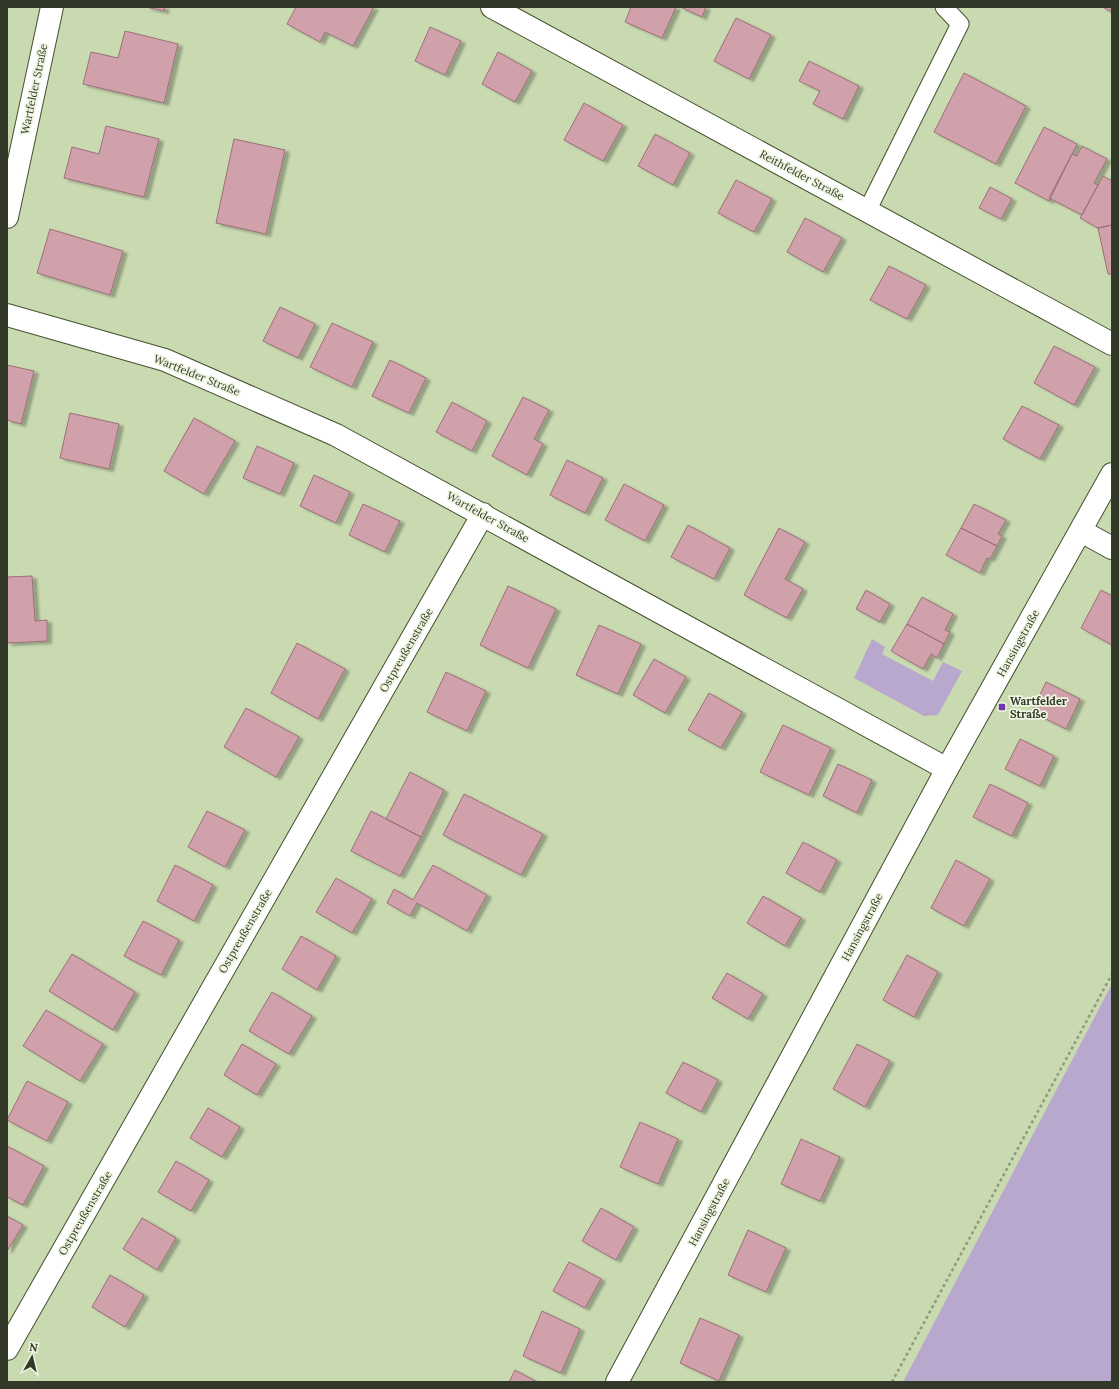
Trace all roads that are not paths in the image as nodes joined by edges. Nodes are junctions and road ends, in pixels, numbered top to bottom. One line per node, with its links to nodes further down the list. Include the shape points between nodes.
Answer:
1 (52, 7): 5 (street, Wartfelder Straße)
2 (492, 7): 4 (street, Reithfelder Straße)
3 (944, 7): 4 (lane, via 960,24)
4 (867, 211): 7 (street, Reithfelder Straße)
5 (7, 217)
6 (7, 315): 9 (street, Wartfelder Straße, via 165,360 336,434)
7 (1112, 344)
8 (1112, 474): 10 (street, Hansingstraße)
9 (483, 514): 12 (street, Wartfelder Straße); 13 (street, Ostpreußenstraße)
10 (1081, 531): 11 (street); 12 (street, Hansingstraße)
11 (1112, 548)
12 (947, 769): 14 (street, Hansingstraße)
13 (7, 1349)
14 (617, 1382)

